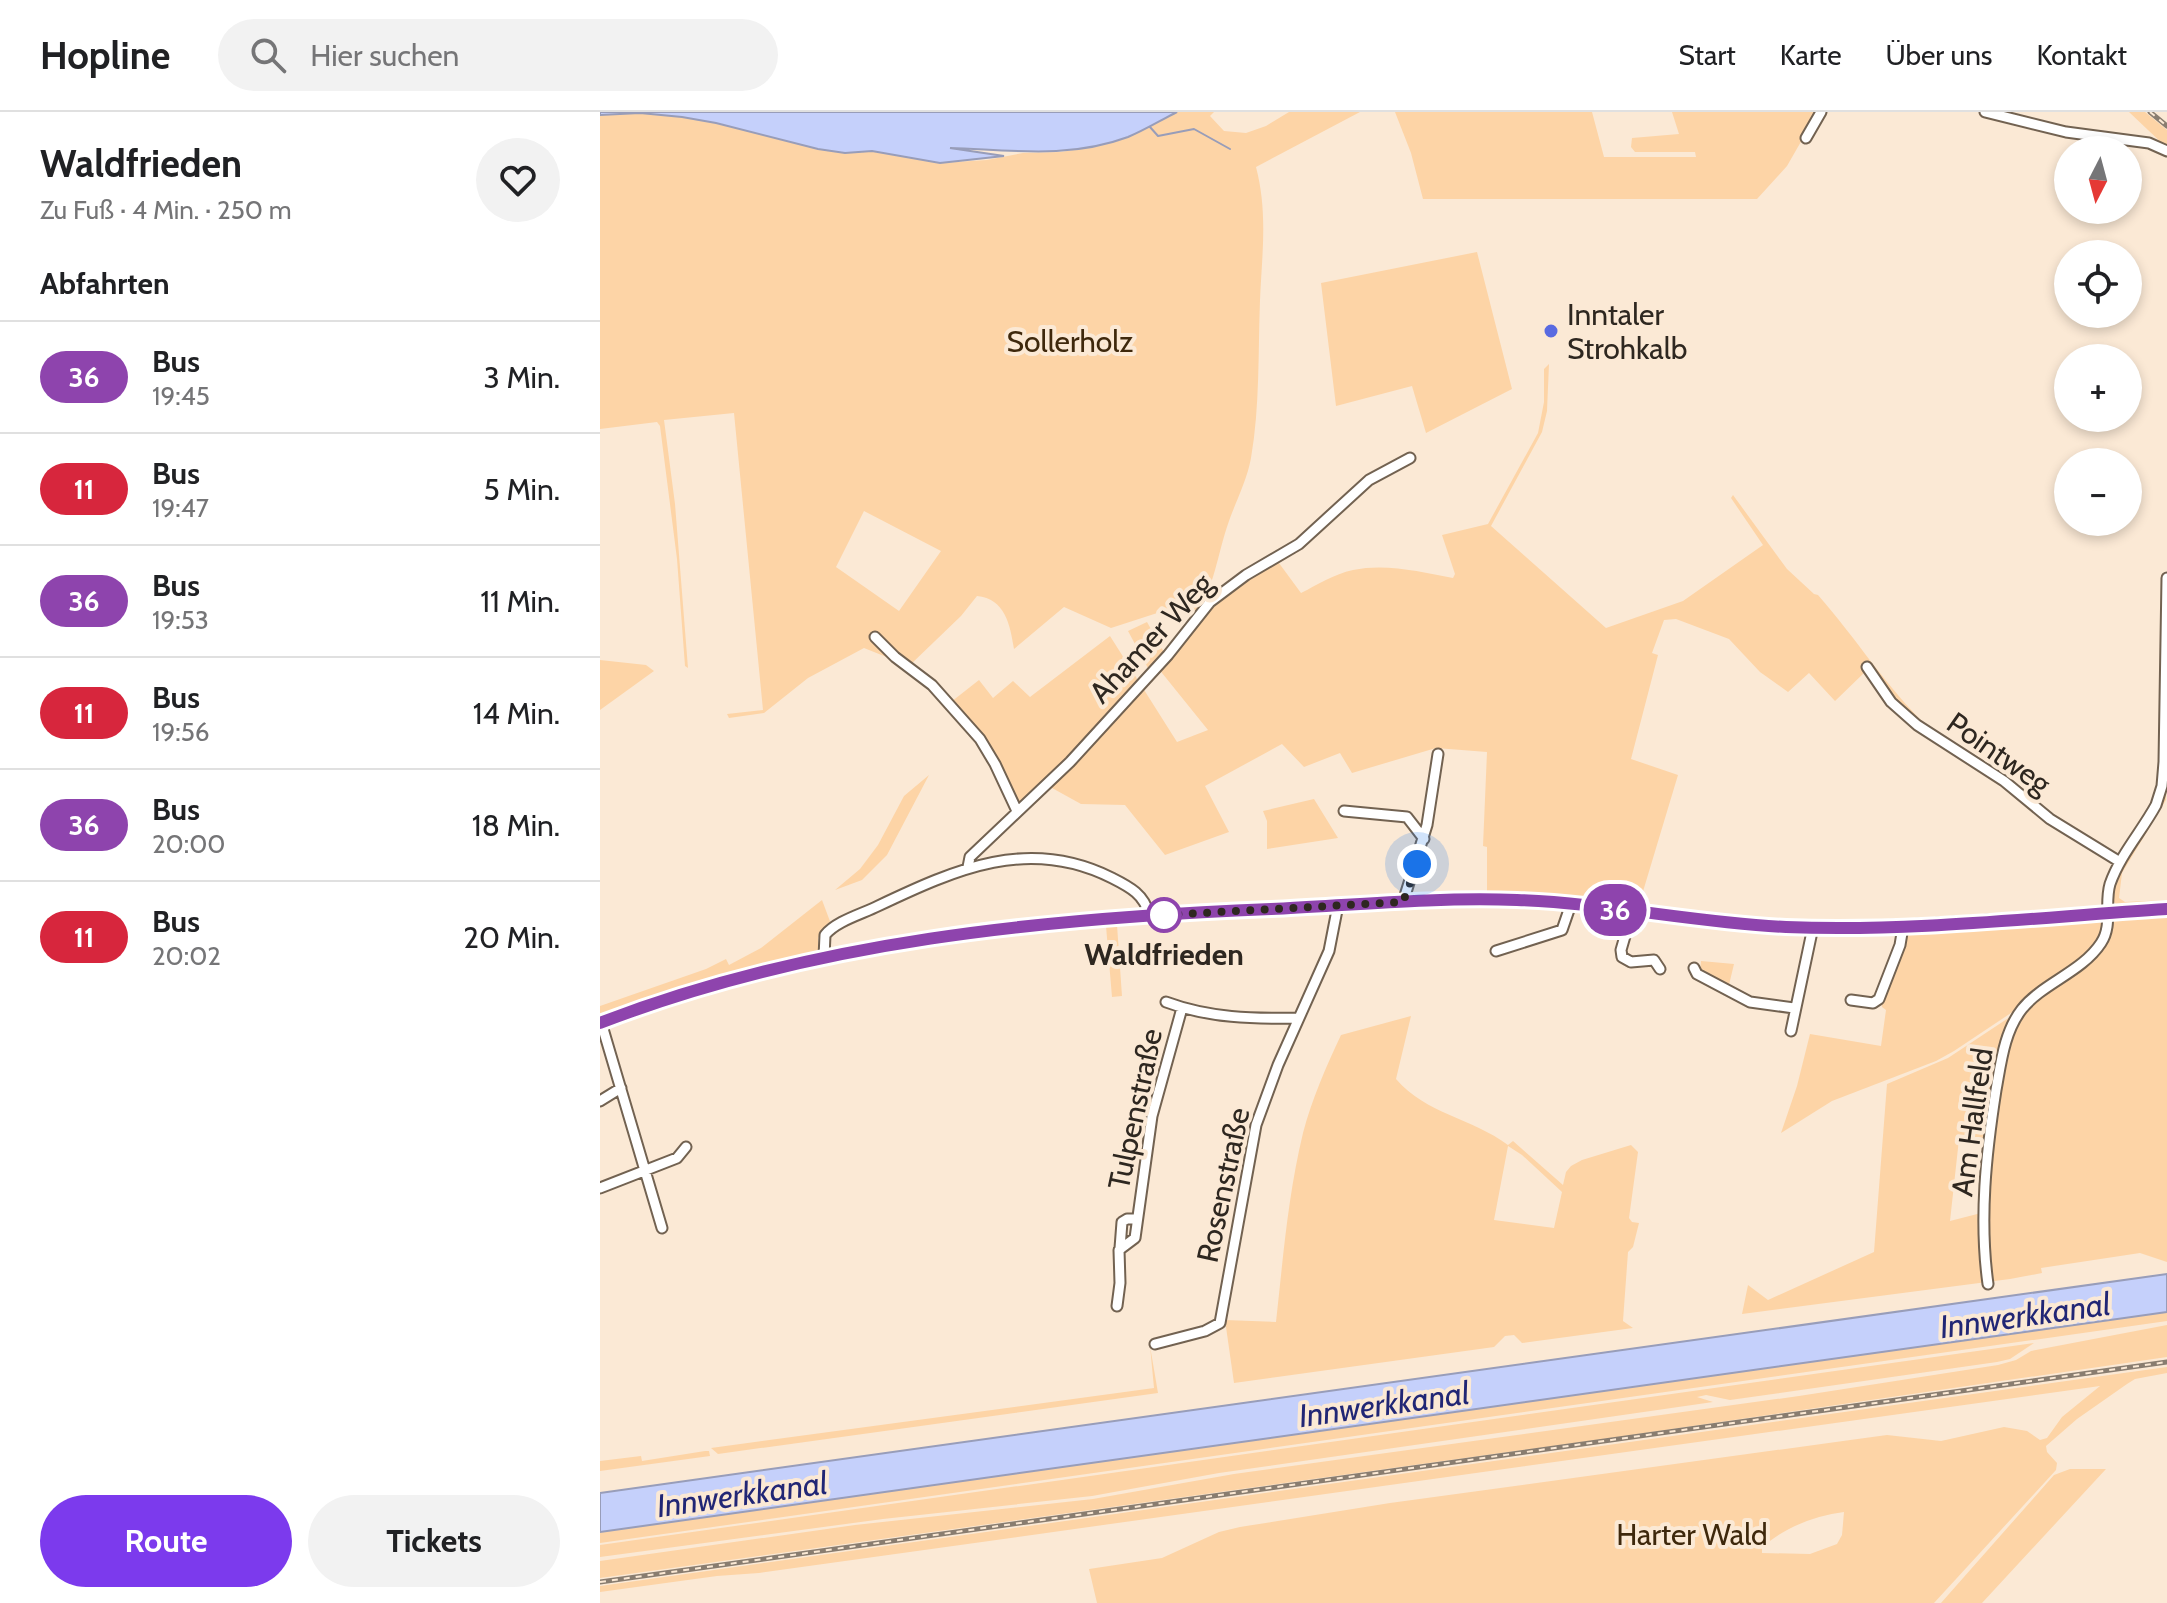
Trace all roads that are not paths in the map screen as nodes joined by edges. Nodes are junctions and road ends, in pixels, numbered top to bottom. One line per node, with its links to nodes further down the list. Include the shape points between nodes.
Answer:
1 (1821, 112): 3 (street)
2 (1985, 112): 4 (street, via 2066,132 2149,143)
3 (1806, 138)
4 (2167, 151)
5 (1410, 458): 10 (street, Ahamer Weg, via 1369,480 1299,544 1218,594 1070,762)
6 (2167, 578): 13 (street, Am Hallfeld, via 2162,786)
7 (875, 637): 10 (street, via 922,675 980,739)
8 (1867, 667): 13 (street, Pointweg, via 1891,702 1917,725)
9 (1438, 754): 12 (street)
10 (1017, 811): 14 (street, Ahamer Weg, via 970,857)
11 (1344, 811): 12 (street, via 1407,817)
12 (1424, 839): 15 (street)
13 (2120, 862): 20 (street, Am Hallfeld, via 2109,887)
14 (968, 867): 21 (street, via 1028,858 1076,863 1142,896); 25 (street, via 827,931)
15 (1403, 902): 16 (street); 17 (street)
16 (1571, 904): 19 (street); 24 (street, via 1562,930)
17 (1338, 905): 21 (street); 32 (street, Rosenstraße, via 1329,951)
18 (2167, 909): 20 (street)
19 (1632, 912): 22 (street); 27 (street, via 1622,957 1631,962 1654,960)
20 (2108, 913): 23 (street); 43 (street, Am Hallfeld, via 2099,946 2025,1006 2007,1037 1985,1177)
21 (1149, 915): 25 (street, via 962,935)
22 (1813, 927): 23 (street); 31 (street)
23 (1903, 927): 28 (street, via 1879,999)
24 (1496, 951)
25 (824, 957): 33 (street, via 707,986)
26 (1694, 968): 31 (street, via 1750,1002)
27 (1660, 969)
28 (1851, 1000)
29 (1166, 1002): 30 (street)
30 (1182, 1008): 32 (street, via 1230,1017); 40 (street, Tulpenstraße, via 1152,1116)
31 (1794, 1008): 34 (street)
32 (1299, 1018): 45 (street, Rosenstraße, via 1253,1136 1220,1323)
33 (601, 1022): 35 (street)
34 (1791, 1031)
35 (621, 1088): 36 (street); 38 (street)
36 (600, 1101)
37 (686, 1147): 38 (street, via 677,1158)
38 (645, 1170): 39 (street); 41 (street)
39 (600, 1188)
40 (1137, 1219): 42 (street, Tulpenstraße, via 1135,1238); 42 (street, Tulpenstraße, via 1122,1222)
41 (662, 1228)
42 (1120, 1248): 44 (street, Tulpenstraße)
43 (1988, 1284)
44 (1117, 1306)
45 (1155, 1344)

